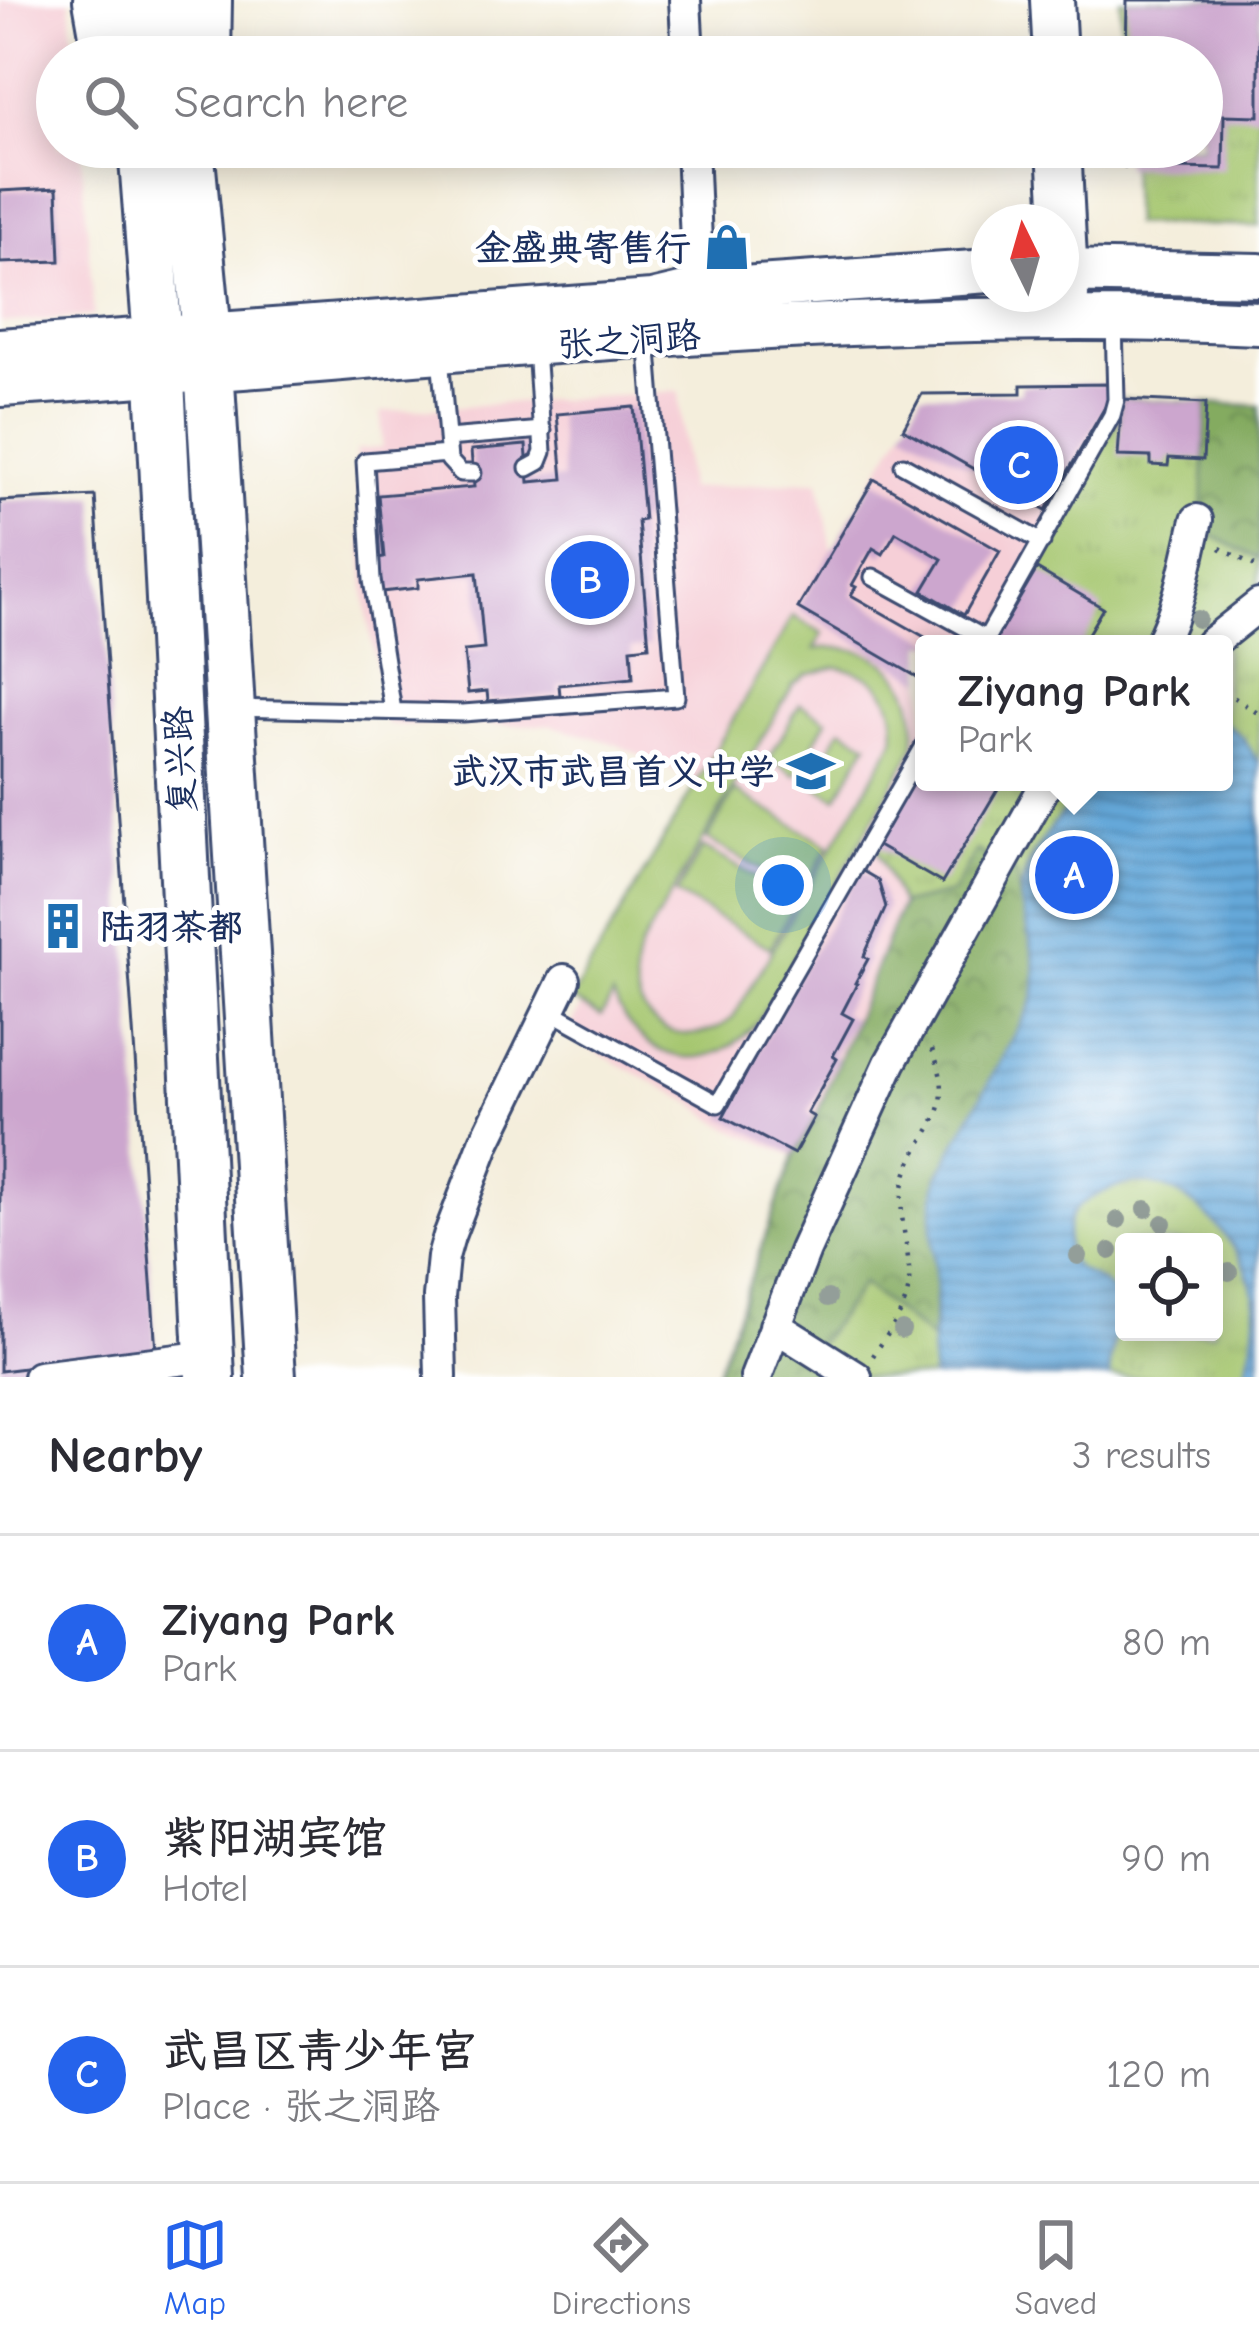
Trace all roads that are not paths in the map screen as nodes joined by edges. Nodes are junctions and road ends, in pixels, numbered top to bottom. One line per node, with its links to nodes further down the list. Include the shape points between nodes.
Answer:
1 (94, 0): 8 (main road)
2 (131, 0): 9 (main road)
3 (176, 0): 10 (main road)
4 (210, 0): 11 (main road)
5 (685, 0): 12 (street)
6 (1052, 0): 13 (main road)
7 (1075, 0): 14 (main road)
8 (101, 36)
9 (134, 36)
10 (179, 36)
11 (209, 36)
12 (687, 36)
13 (1054, 36)
14 (1077, 36)
15 (126, 168): 36 (main road, 复兴路)
16 (144, 168): 36 (main road)
17 (191, 168): 34 (main road)
18 (208, 168): 34 (main road, 复兴路)
19 (693, 168): 28 (street)
20 (1061, 168): 22 (main road)
21 (1080, 168): 23 (main road)
22 (1065, 204)
23 (1077, 204)
24 (1079, 271): 26 (main road)
25 (971, 272): 28 (main road, 张之洞路)
26 (1259, 274)
27 (1079, 289): 29 (main road)
28 (698, 290): 34 (main road, 张之洞路, via 652,302)
29 (1090, 318): 30 (main road, 张之洞路); 31 (main road, 张之洞路); 44 (lane, via 1114,410)
30 (1259, 323)
31 (647, 337): 32 (main road, 张之洞路); 52 (lane, via 676,697)
32 (536, 345): 35 (main road, 张之洞路); 38 (lane)
33 (0, 350): 36 (main road, 张之洞路)
34 (208, 353): 35 (main road, 张之洞路); 36 (main road, 张之洞路); 51 (main road, 复兴路)
35 (440, 353): 39 (lane)
36 (158, 358): 37 (main road, 张之洞路); 58 (main road, 复兴路)
37 (0, 385)
38 (543, 430): 39 (lane); 41 (lane, via 542,457)
39 (447, 446): 42 (lane, via 455,468); 52 (lane, via 364,461)
40 (903, 465): 44 (lane)
41 (528, 469)
42 (473, 473)
43 (1195, 527): 49 (street)
44 (1042, 542): 48 (lane)
45 (873, 577): 47 (lane)
46 (1259, 605): 50 (street)
47 (972, 635)
48 (988, 635)
49 (1165, 635)
50 (1221, 635)
51 (230, 708): 52 (lane); 61 (main road, 复兴路)
52 (392, 711)
53 (915, 762): 56 (lane, via 718,1104)
54 (1042, 791): 57 (street, via 880,1084)
55 (564, 980): 56 (street)
56 (549, 1010): 62 (street, via 485,1142 442,1257)
57 (775, 1326): 59 (street); 63 (street)
58 (210, 1366): 60 (street)
59 (863, 1369)
60 (39, 1377)
61 (271, 1377)
62 (441, 1377)
63 (756, 1377)

